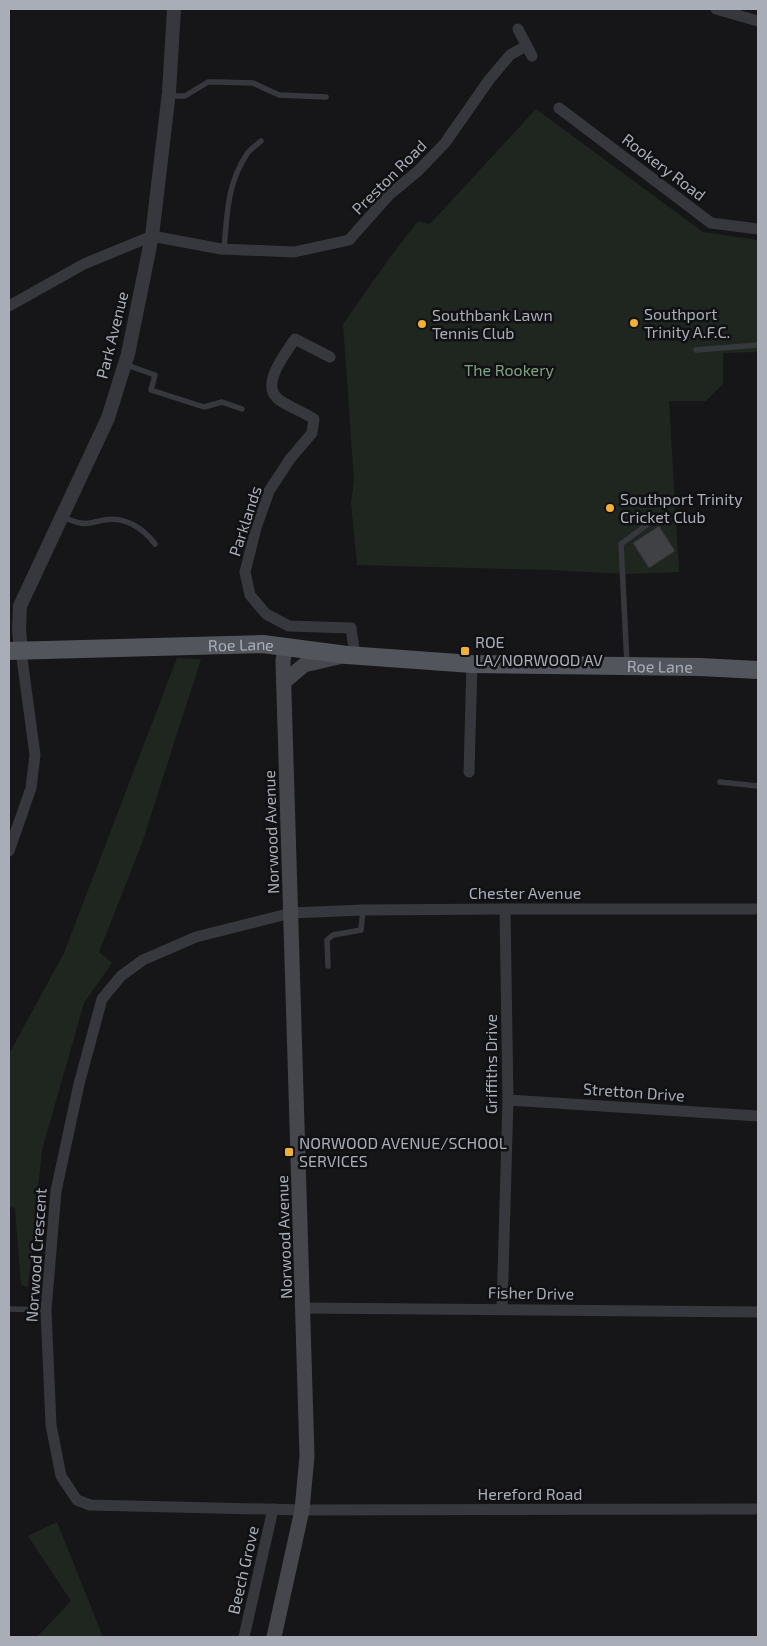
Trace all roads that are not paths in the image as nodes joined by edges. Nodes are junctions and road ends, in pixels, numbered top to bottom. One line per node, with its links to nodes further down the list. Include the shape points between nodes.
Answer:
1 (174, 9): 5 (street, Park Avenue)
2 (716, 9): 3 (street)
3 (758, 20)
4 (518, 30): 11 (street, Preston Road, via 529,51 510,55 445,143 388,195 349,240 294,252)
5 (168, 96): 6 (lane, via 185,96 208,82 218,82 253,83 279,95); 10 (street, Park Avenue)
6 (326, 97)
7 (559, 108): 9 (street, Rookery Road, via 711,223)
8 (261, 141): 11 (lane, via 247,153 232,185)
9 (758, 229)
10 (152, 236): 11 (street, Preston Road); 12 (street, via 84,264); 16 (street, Park Avenue)
11 (224, 249)
12 (9, 306)
13 (758, 345): 14 (lane)
14 (696, 350)
15 (330, 357): 23 (street, Parklands, via 295,339 272,378 271,390 277,399 314,419 312,433 269,491 246,572 250,595 266,614 289,626 351,628)
16 (124, 364): 17 (lane, via 155,375 150,390 204,407 222,402); 18 (street, Park Avenue, via 108,418)
17 (242, 409)
18 (62, 517): 20 (lane, via 81,524 112,519 127,522 148,534); 22 (street, Park Avenue, via 20,606)
19 (652, 521): 25 (lane, via 621,544)
20 (154, 544)
21 (285, 648): 22 (main road, Roe Lane, via 263,644); 23 (main road, Roe Lane); 27 (main road, Norwood Avenue)
22 (15, 651): 31 (street, via 35,755 31,788)
23 (351, 655): 24 (main road, Roe Lane); 27 (main road, via 304,665)
24 (472, 664): 25 (main road, Roe Lane); 28 (street)
25 (627, 666): 26 (main road, Roe Lane)
26 (758, 670)
27 (284, 682): 35 (main road, Norwood Avenue)
28 (470, 772)
29 (720, 782): 30 (lane)
30 (758, 786)
31 (9, 851)
32 (505, 908): 33 (street, Chester Avenue); 34 (street, Chester Avenue); 37 (street, Griffiths Drive)
33 (758, 909)
34 (363, 910): 35 (street, Chester Avenue); 36 (lane, via 361,930 333,935 327,940)
35 (291, 913): 39 (main road, Norwood Avenue); 42 (street, Norwood Crescent, via 196,938 143,960 121,976 102,999 78,1084 56,1191)
36 (328, 966)
37 (508, 1100): 38 (street, Stretton Drive); 41 (street, Griffiths Drive)
38 (758, 1116)
39 (304, 1308): 41 (street, Fisher Drive); 45 (main road, Norwood Avenue, via 307,1456)
40 (9, 1309): 42 (lane)
41 (502, 1309): 43 (street, Fisher Drive)
42 (46, 1310): 44 (street, Norwood Crescent, via 51,1425 61,1476 77,1500 90,1505)
43 (758, 1312)
44 (273, 1509): 45 (street, Norwood Crescent); 47 (street, Beech Grove)
45 (302, 1510): 46 (street, Hereford Road); 48 (main road, Norwood Avenue)
46 (758, 1510)
47 (244, 1637)
48 (274, 1637)

